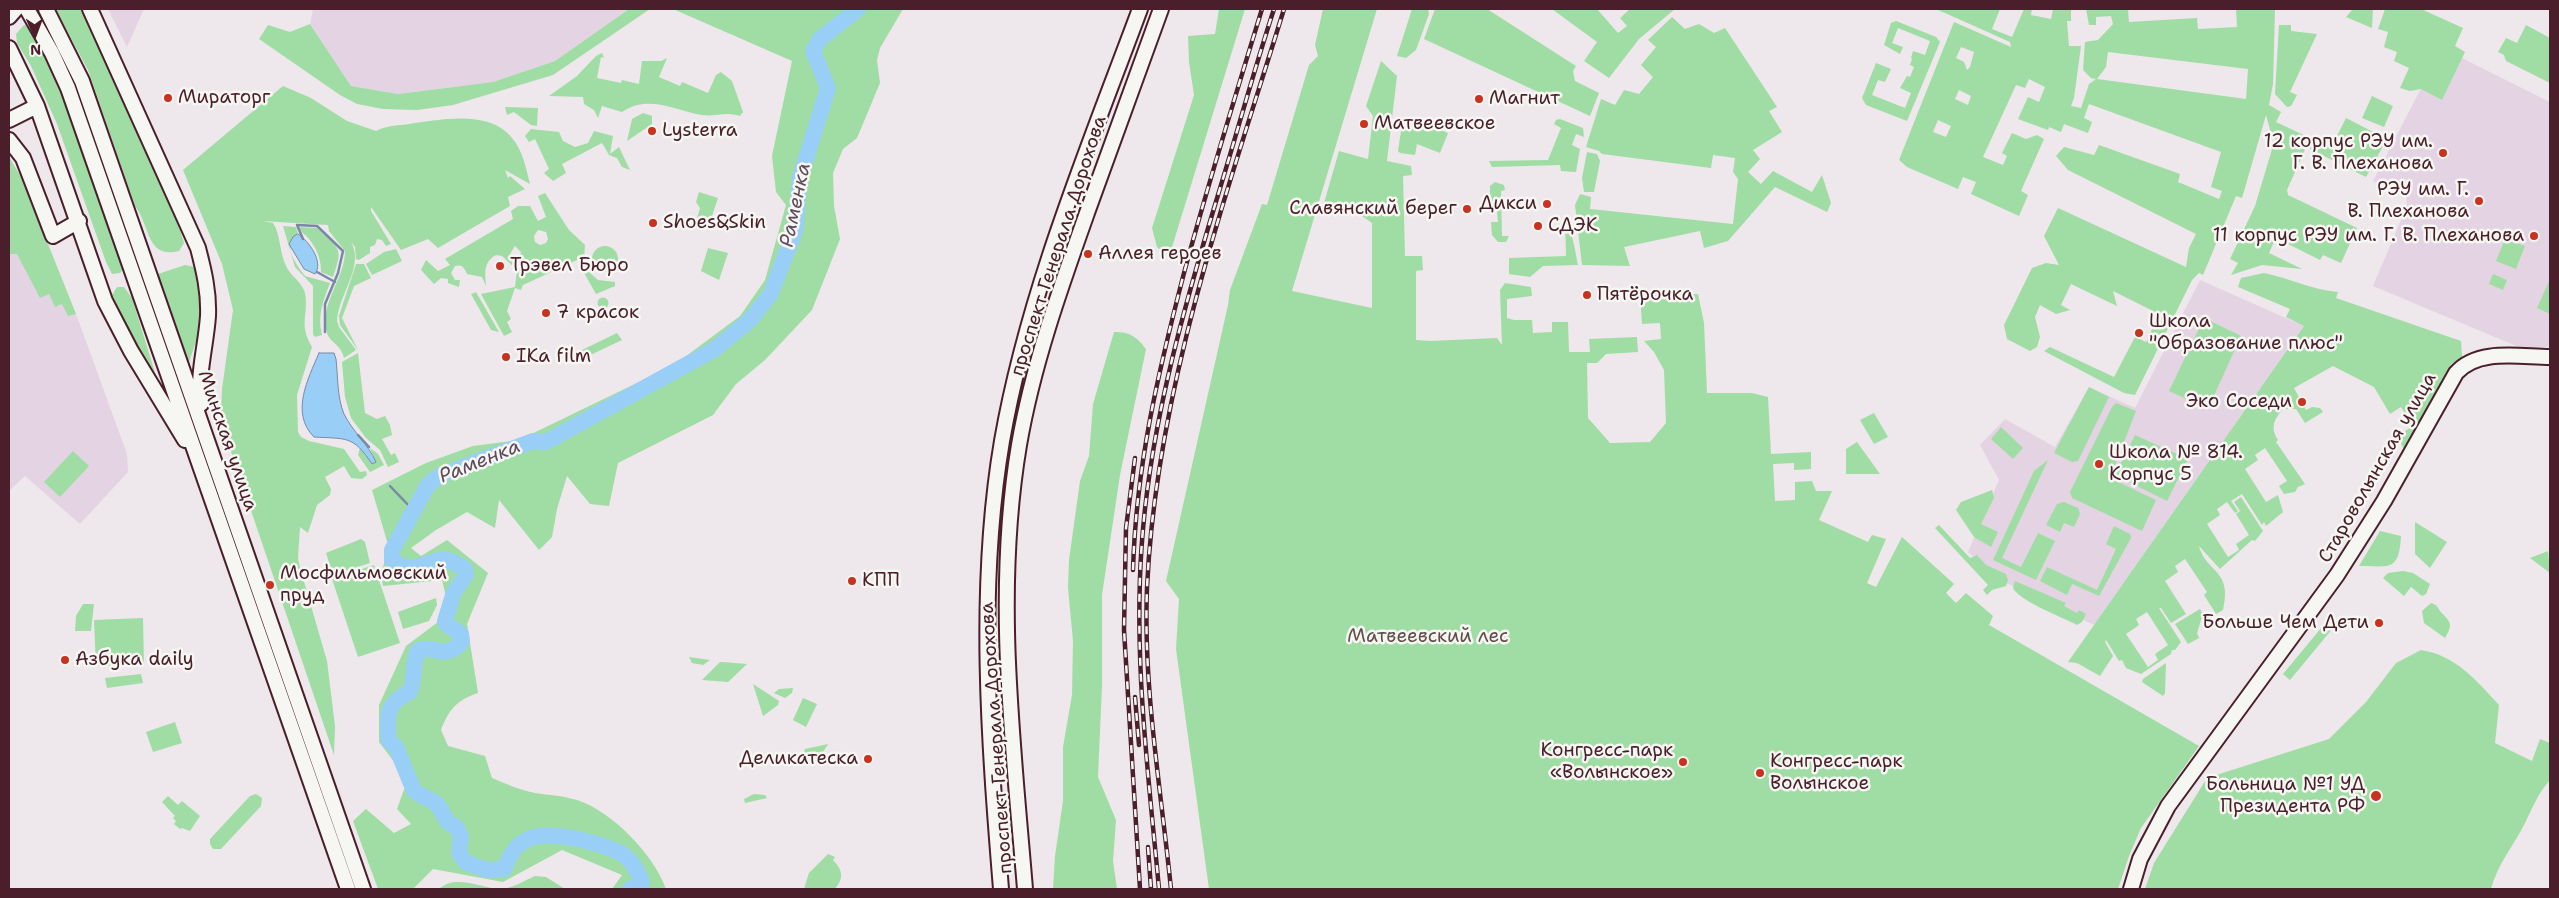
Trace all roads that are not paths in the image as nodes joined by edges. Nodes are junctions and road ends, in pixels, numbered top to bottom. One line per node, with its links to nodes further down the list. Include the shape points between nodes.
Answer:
1 (16, 9): 7 (main road)
2 (46, 9): 14 (main road, Минская улица, via 82,80)
3 (90, 9): 14 (main road, via 198,248 207,285 208,309 198,386)
4 (1140, 9): 18 (main road, проспект Генерала Дорохова, via 1033,314 1002,440 990,544 988,606 993,785)
5 (1161, 9): 19 (main road, проспект Генерала Дорохова, via 1050,321 1019,444 1008,545 1006,608)
6 (30, 14): 15 (main road, Минская улица, via 68,88)
7 (9, 17)
8 (9, 48): 9 (main road)
9 (37, 106): 10 (main road); 12 (main road)
10 (9, 120)
11 (9, 140): 12 (main road, via 23,158 53,236)
12 (79, 221): 15 (main road, via 105,301 131,351)
13 (2550, 357): 20 (main road, Староволынская улица, via 2489,357 2466,363 2456,373 2338,575 2168,806 2140,859)
14 (211, 451): 17 (main road, Минская улица)
15 (198, 459): 16 (main road, Минская улица)
16 (348, 889)
17 (363, 889)
18 (1001, 889)
19 (1025, 889)
20 (2131, 889)

